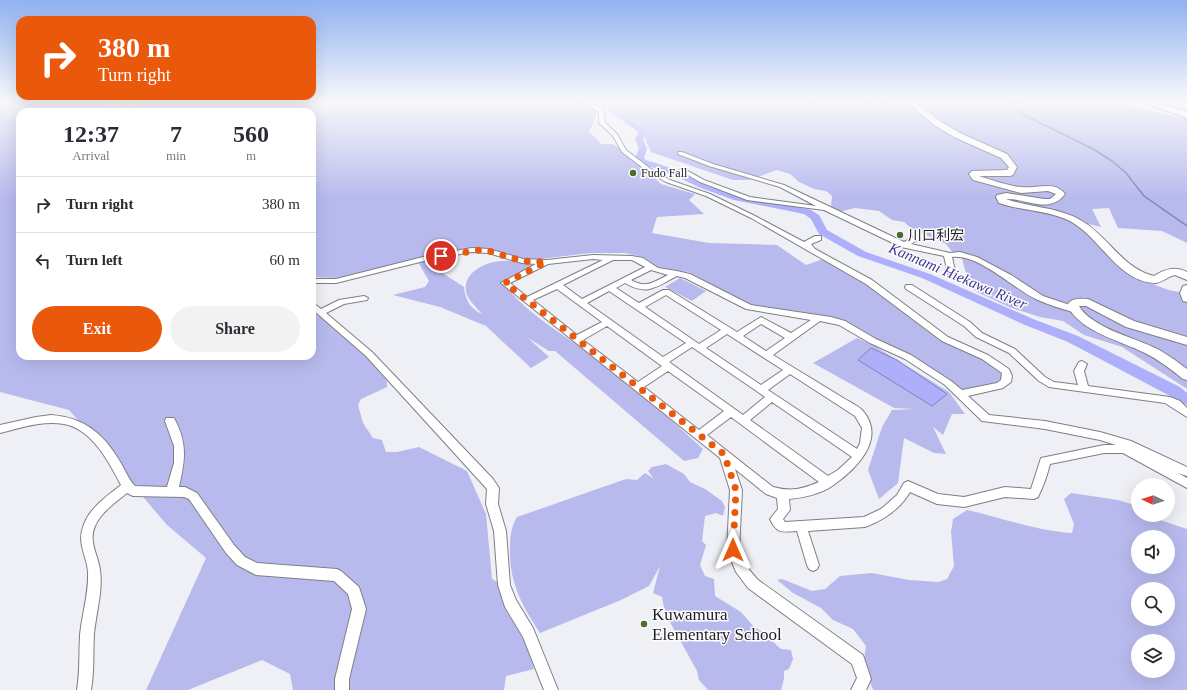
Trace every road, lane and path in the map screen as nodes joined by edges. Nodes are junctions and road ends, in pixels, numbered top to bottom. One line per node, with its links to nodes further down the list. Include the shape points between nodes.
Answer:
1 (612, 133): 7 (street, via 624,151 639,164 668,181 708,195)
2 (954, 133): 18 (street, via 1004,156 1013,167 1010,173 1006,174 975,173 976,178 1021,190 1049,188 1061,194 1056,200 1049,202 1006,196 1000,197 1002,201 1074,220 1138,276 1156,280 1171,270 1180,271)
3 (680, 153): 6 (street, via 782,186)
4 (682, 170): 5 (street)
5 (747, 201): 6 (street); 7 (street)
6 (827, 209): 10 (street)
7 (742, 211): 11 (street)
8 (818, 238): 11 (street, via 806,244 812,248)
9 (916, 238): 10 (street)
10 (904, 245): 12 (street)
11 (811, 251): 49 (street, via 869,282 946,339 1006,371 1006,382 1000,386)
12 (947, 254): 17 (street); 31 (street, via 960,254 974,259 1040,298)
13 (612, 258): 14 (street); 15 (street, via 637,258); 21 (street)
14 (546, 262): 20 (street, via 522,261 489,251 472,250 427,258 336,281); 26 (street, via 505,283)
15 (651, 268): 16 (street); 19 (street)
16 (677, 273): 19 (street, via 648,288 637,287); 33 (street, via 749,307)
17 (952, 276)
18 (1187, 277)
19 (625, 280): 23 (street)
20 (316, 281)
21 (557, 285): 26 (street); 28 (street)
22 (909, 287): 48 (street, via 980,335 1012,351 1052,385)
23 (610, 288): 28 (street); 29 (street)
24 (1187, 288): 27 (street)
25 (364, 298): 32 (street, via 339,300)
26 (527, 300): 38 (street)
27 (1187, 300)
28 (582, 302): 34 (street)
29 (639, 307): 35 (street, via 666,292); 40 (street)
30 (316, 308): 32 (street)
31 (1073, 309): 39 (street, via 1074,303 1088,302 1130,324); 45 (street, via 1099,328 1170,362)
32 (321, 312): 71 (street, via 369,354 493,488 492,504 500,531 504,585 510,603 528,633)
33 (819, 318): 37 (street); 49 (street, via 842,323 872,341 908,357)
34 (608, 322): 38 (street); 42 (street)
35 (726, 330): 36 (street); 40 (street)
36 (737, 336): 37 (street, via 761,320); 41 (street)
37 (792, 338): 41 (street)
38 (577, 340): 46 (street)
39 (1187, 341)
40 (695, 345): 42 (street); 47 (street)
41 (766, 355): 44 (street)
42 (666, 364): 46 (street); 51 (street)
43 (1082, 364): 48 (street, via 1079,371)
44 (790, 370): 47 (street); 59 (street, via 866,421 868,427 865,445)
45 (1187, 376)
46 (638, 387): 56 (street)
47 (761, 390): 50 (street)
48 (1084, 390): 52 (street, via 1167,400)
49 (961, 394): 60 (street, via 981,415 991,420 1045,425 1100,436 1127,444)
50 (772, 397): 53 (street); 59 (street)
51 (731, 411): 53 (street); 56 (street)
52 (1187, 413)
53 (743, 420): 62 (street)
54 (170, 421): 65 (street, via 179,446 179,463)
55 (0, 429): 64 (street, via 48,418 79,423 92,433 113,460)
56 (700, 435): 58 (street)
57 (1132, 453): 60 (street, via 1162,465); 63 (street); 67 (street, via 1124,449 1104,449 1045,461 1034,494 1004,492 964,502 937,500 908,486 901,498 885,512 865,522)
58 (724, 454): 66 (street, via 770,490); 72 (street, via 736,490 733,550 740,568 753,584 858,660 864,679)
59 (859, 456): 62 (street, via 846,472)
60 (1166, 462): 61 (street)
61 (1187, 472)
62 (829, 483): 66 (street)
63 (1187, 483)
64 (127, 486): 65 (street, via 133,491); 69 (street, via 97,514 89,525 85,538 86,550 93,563 95,577 87,634)
65 (172, 491): 70 (street, via 185,492 193,496 241,561 256,569 337,575 354,591 359,609 342,679)
66 (783, 496): 67 (street, via 784,510 776,519 782,527)
67 (801, 526): 68 (street)
68 (813, 565)
69 (84, 690)
70 (342, 690)
71 (551, 690)
72 (858, 690)

